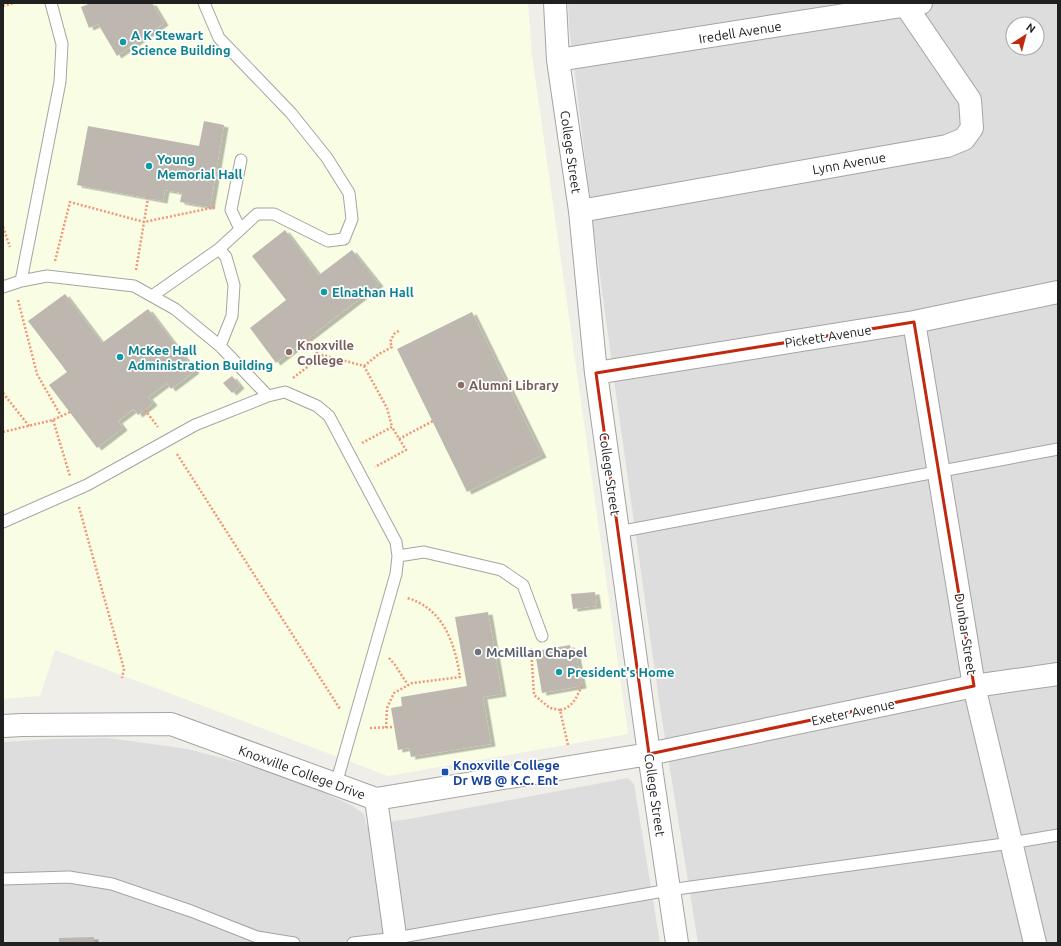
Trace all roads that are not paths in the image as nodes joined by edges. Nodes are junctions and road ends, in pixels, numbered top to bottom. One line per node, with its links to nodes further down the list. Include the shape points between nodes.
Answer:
1 (51, 3): 10 (lane, via 62,44 60,82)
2 (204, 3): 8 (lane, via 219,38 291,113 328,158 349,193 352,219 344,239 328,241 274,214 257,214)
3 (555, 3): 5 (street, College Street)
4 (914, 5): 5 (street, Iredell Avenue); 7 (street, Lynn Avenue, via 970,100 972,128 964,139 947,146)
5 (558, 60): 7 (street, College Street)
6 (241, 160): 8 (lane, via 231,210)
7 (580, 211): 16 (street, College Street)
8 (240, 229): 9 (lane)
9 (219, 249): 13 (lane); 15 (lane, via 226,257 234,285 232,316)
10 (21, 281): 11 (lane); 13 (lane, via 52,276 134,286)
11 (3, 287)
12 (1058, 292): 14 (street, Pickett Avenue)
13 (152, 296): 15 (lane, via 175,309)
14 (914, 322): 16 (street, Pickett Avenue); 19 (street, Dunbar Street)
15 (220, 346): 17 (lane)
16 (596, 373): 21 (street, College Street)
17 (268, 396): 20 (lane, via 196,425 74,491); 22 (lane, via 285,392 317,406 330,416 396,542)
18 (1058, 449): 19 (lane)
19 (939, 471): 21 (lane); 25 (street, Dunbar Street)
20 (3, 522)
21 (618, 532): 27 (street, College Street)
22 (398, 556): 23 (lane, via 424,552 502,570 523,585); 28 (lane, via 391,593)
23 (542, 636)
24 (1058, 674): 25 (street, Exeter Avenue)
25 (974, 686): 27 (street, Exeter Avenue); 31 (street, Dunbar Street)
26 (3, 726): 28 (street, Knoxville College Drive, via 171,724)
27 (649, 754): 29 (street, Knoxville College Drive); 33 (street, College Street)
28 (336, 784): 29 (street, Knoxville College Drive)
29 (376, 799): 34 (street)
30 (1058, 835): 31 (lane)
31 (1011, 843): 33 (lane); 38 (street, Dunbar Street)
32 (3, 879): 35 (lane, via 69,877 112,884 257,937)
33 (669, 890): 34 (lane); 37 (street, College Street)
34 (396, 940): 36 (lane)
35 (294, 943)
36 (353, 943)
37 (677, 943)
38 (1035, 943)

